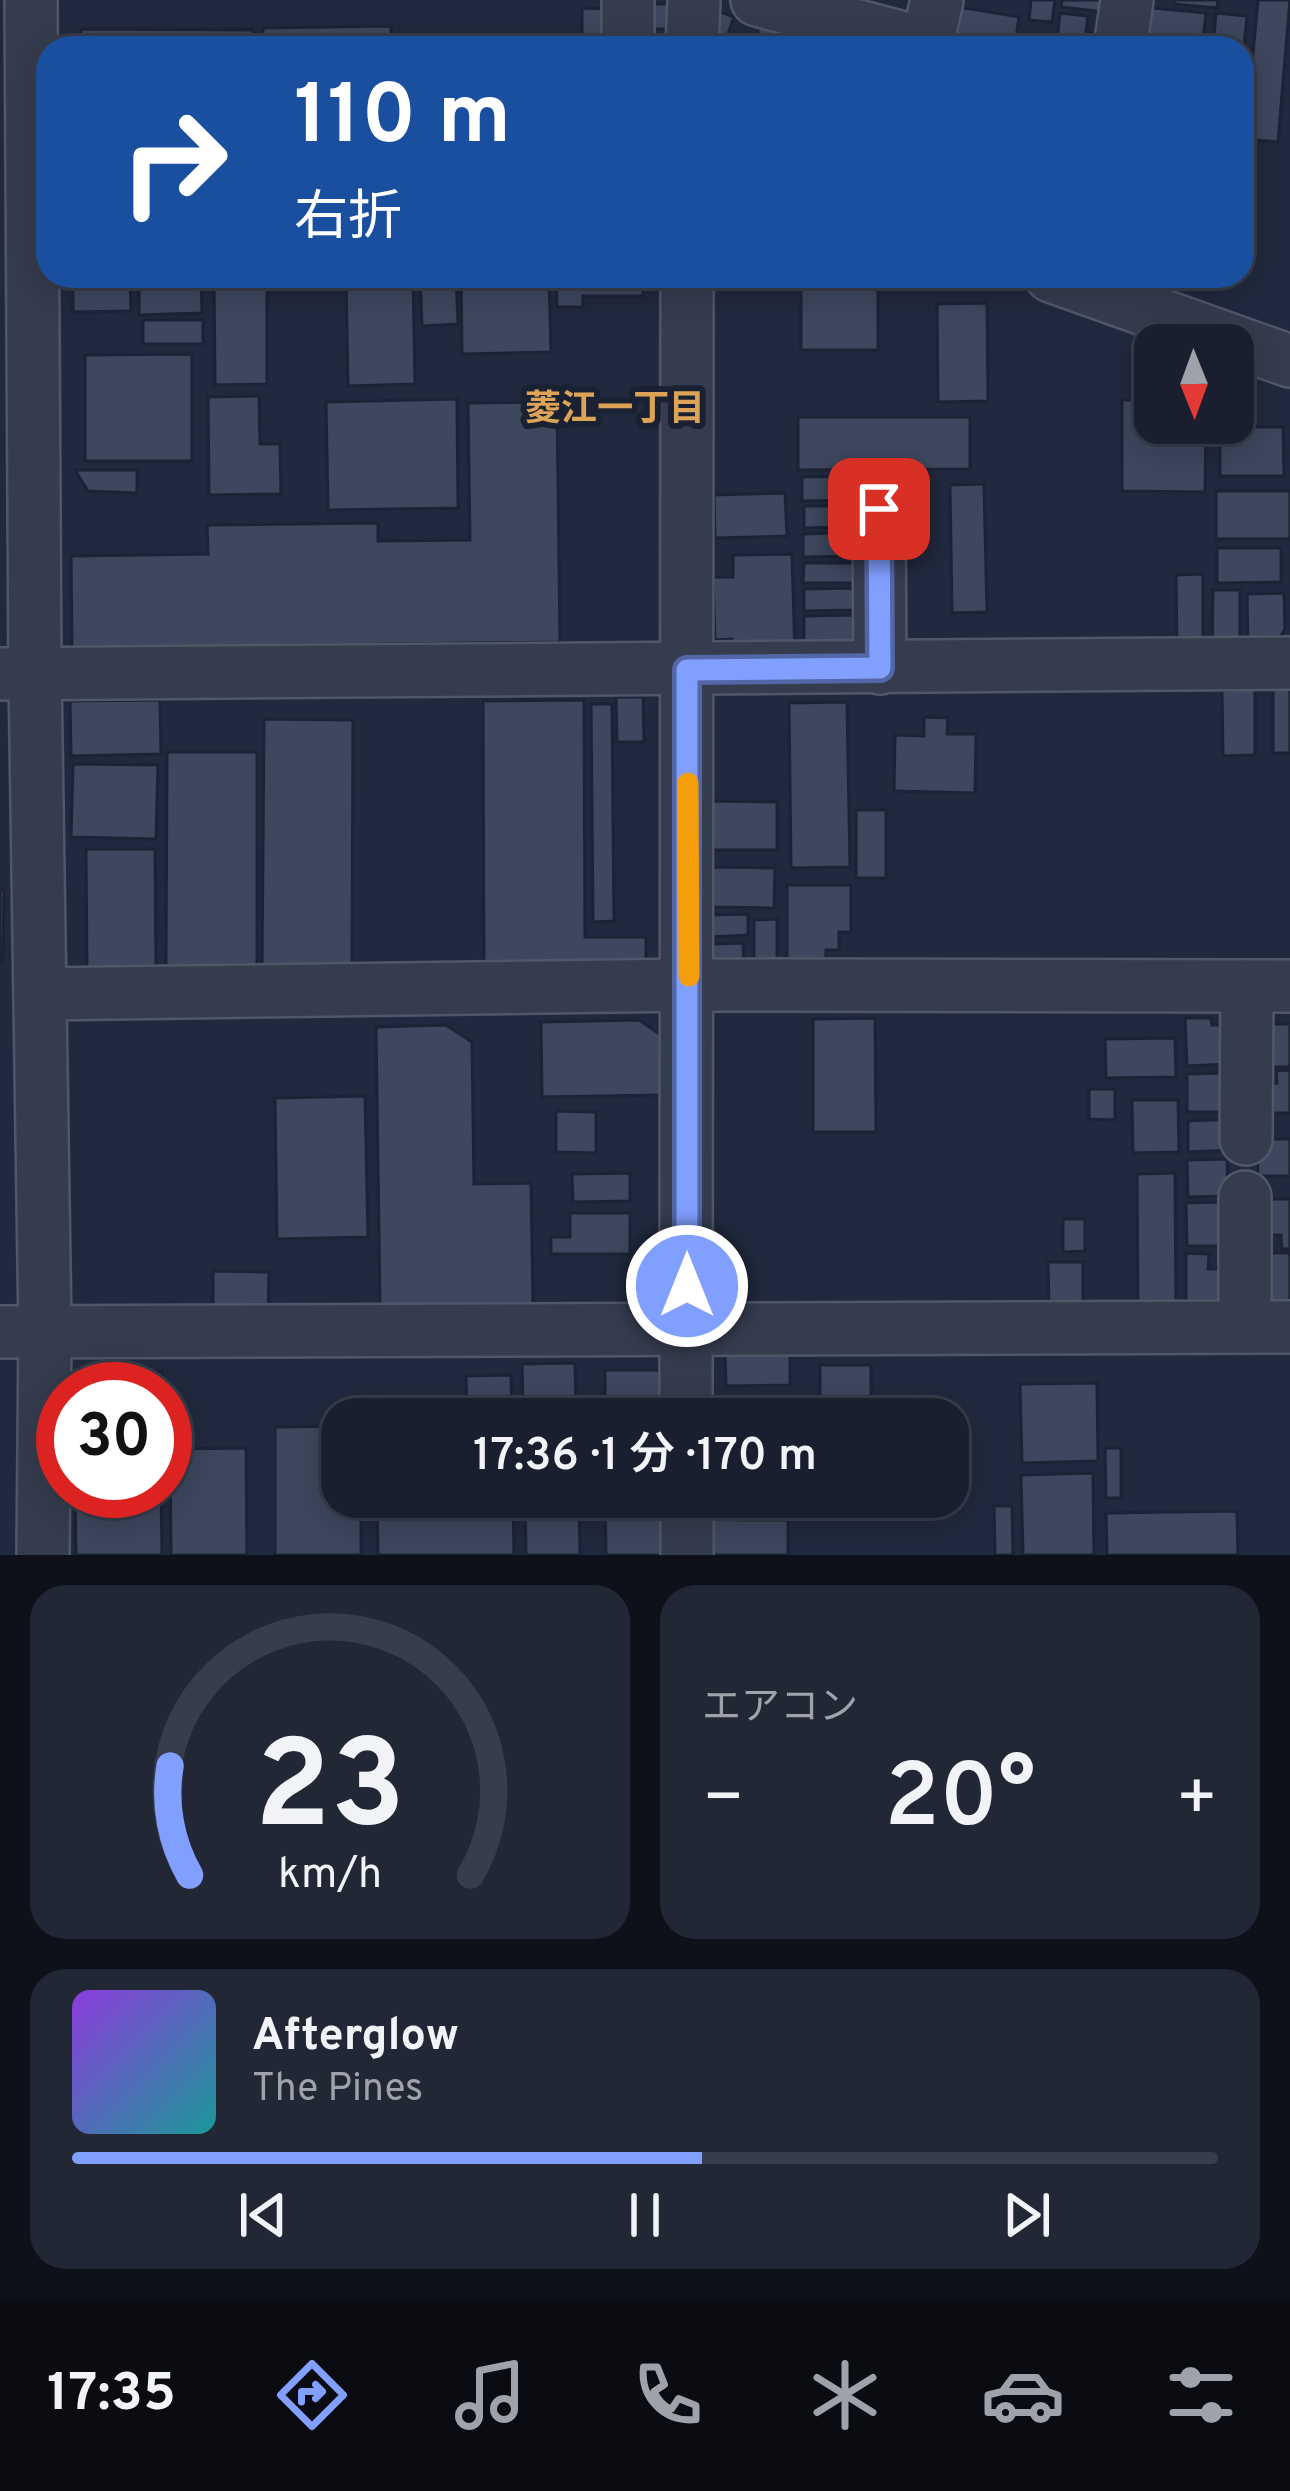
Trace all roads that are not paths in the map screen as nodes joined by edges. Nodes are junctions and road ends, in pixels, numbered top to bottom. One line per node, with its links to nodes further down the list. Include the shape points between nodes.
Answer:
1 (32, 0): 10 (street)
2 (628, 0): 7 (street)
3 (694, 0): 8 (street)
4 (757, 0): 6 (street)
5 (1127, 0): 9 (street)
6 (941, 31)
7 (628, 36)
8 (692, 36)
9 (1122, 36)
10 (28, 141): 18 (street)
11 (687, 288): 17 (street)
12 (1085, 288): 13 (street)
13 (1290, 361)
14 (879, 509): 16 (street)
15 (1290, 663): 16 (street)
16 (880, 668): 17 (street)
17 (687, 670): 18 (street); 19 (street)
18 (17, 674): 21 (street)
19 (689, 985): 20 (street); 21 (street); 25 (street)
20 (1269, 986): 22 (street)
21 (40, 994): 26 (street)
22 (1246, 1139)
23 (1245, 1198): 24 (street)
24 (1268, 1327): 25 (street)
25 (686, 1329): 26 (street); 27 (street)
26 (22, 1331): 29 (street)
27 (686, 1398)
28 (687, 1518): 30 (street)
29 (43, 1555)
30 (687, 1555)

